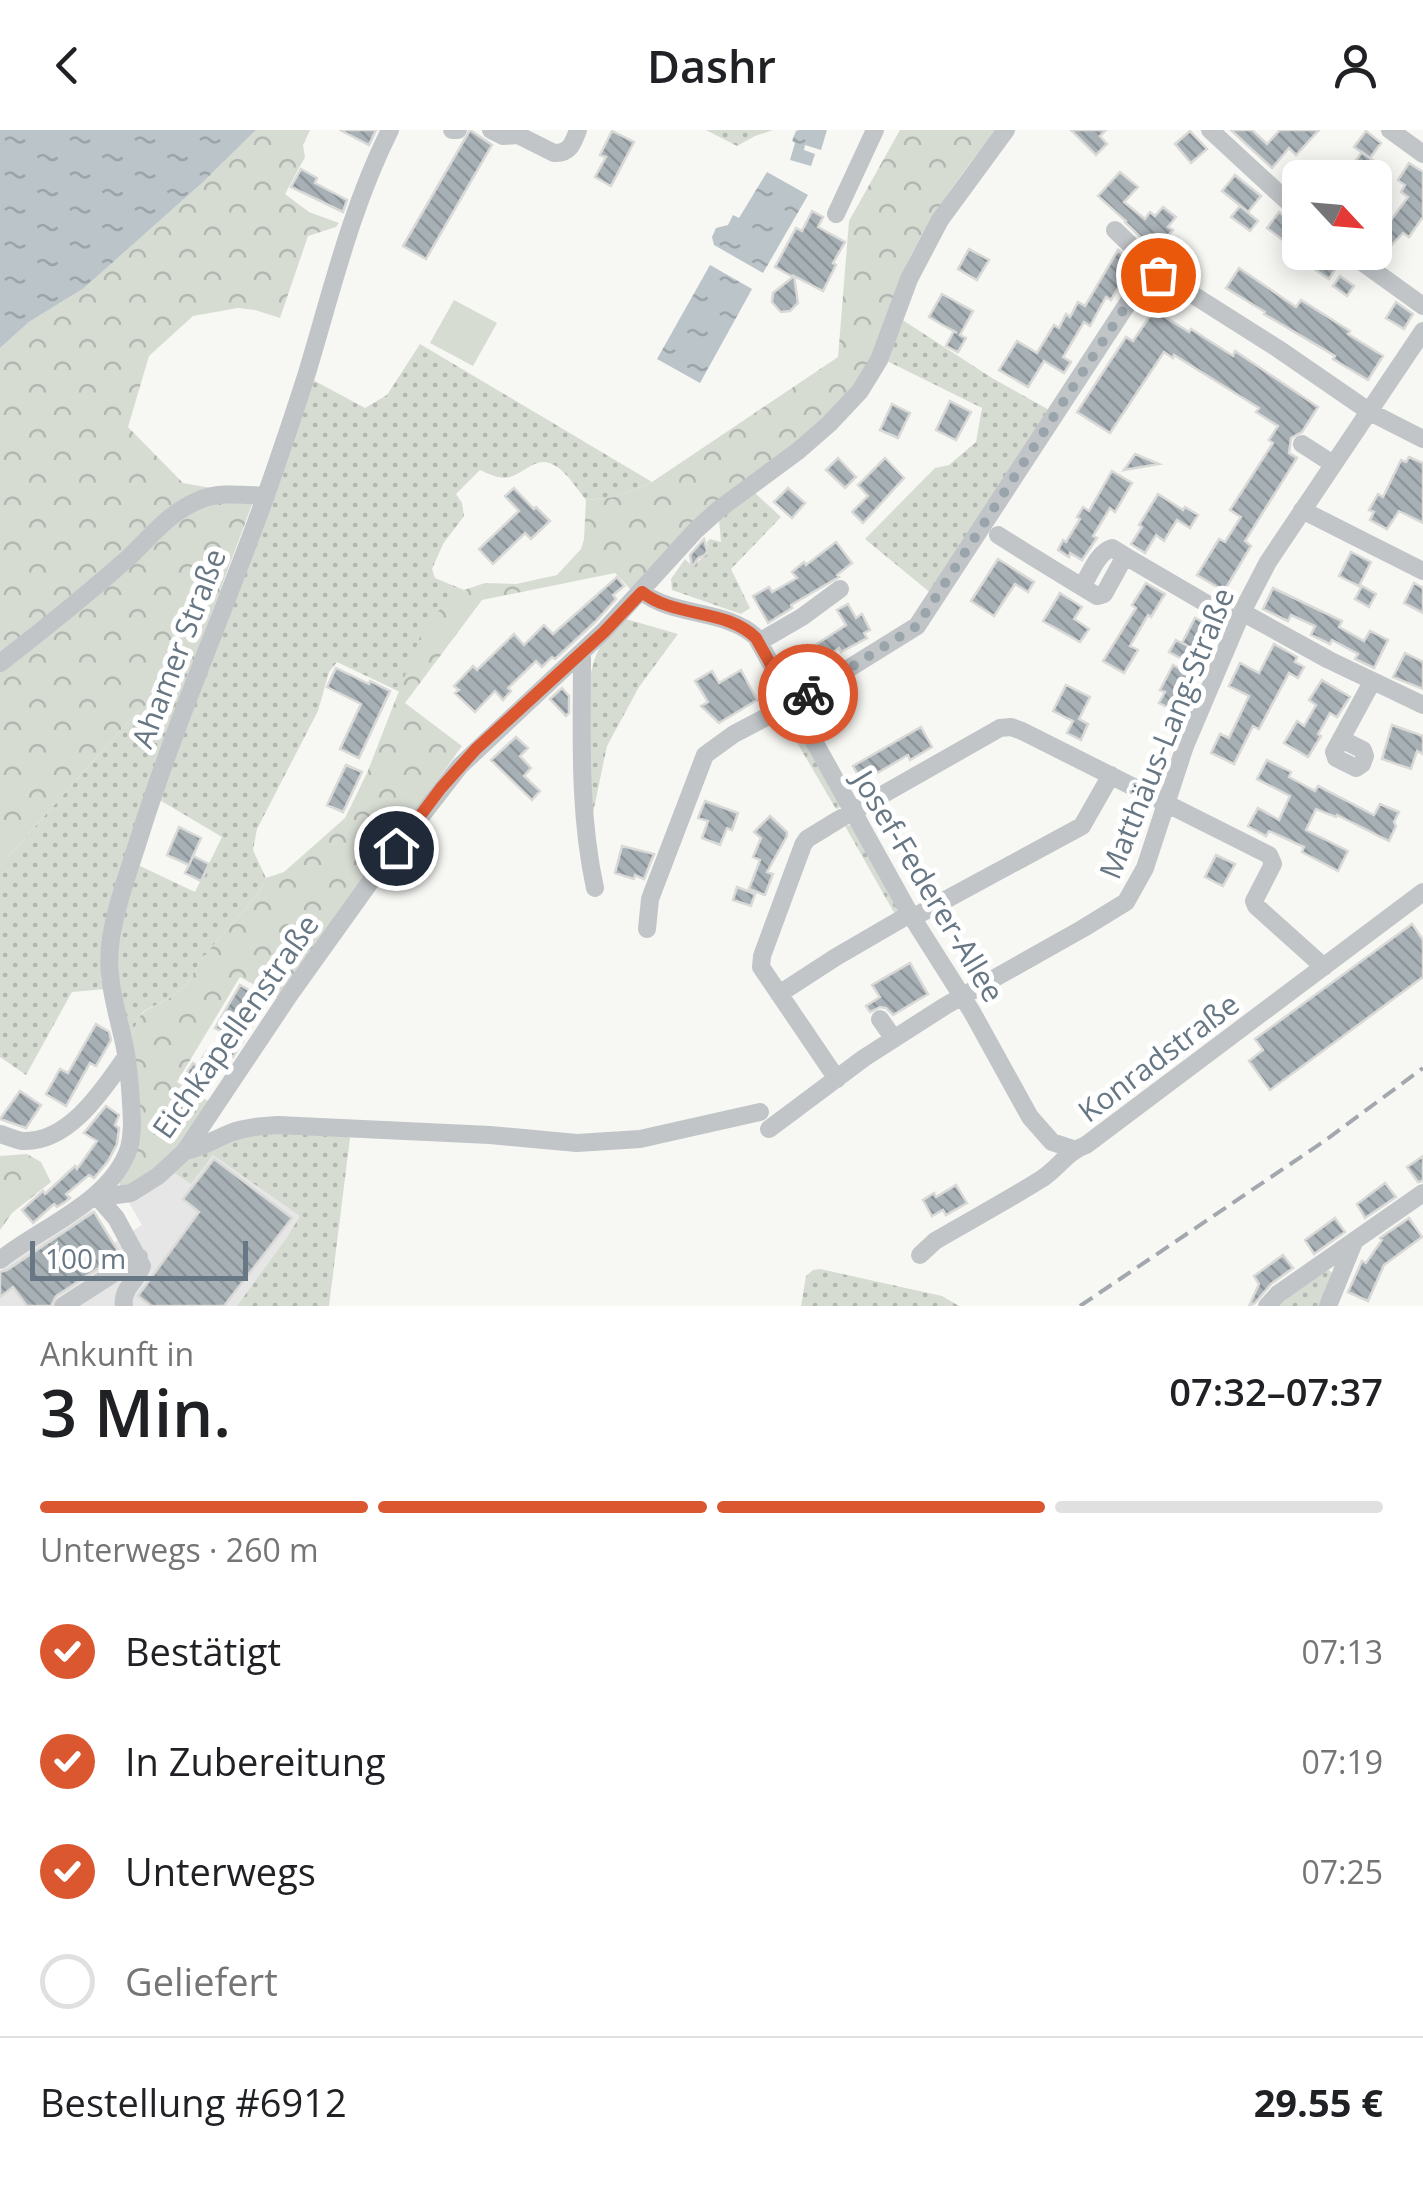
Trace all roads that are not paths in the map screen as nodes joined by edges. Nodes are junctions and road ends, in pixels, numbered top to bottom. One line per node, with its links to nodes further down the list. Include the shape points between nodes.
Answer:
1 (390, 130): 20 (street, Ahamer Straße, via 350,224)
2 (492, 130): 3 (street, via 560,154)
3 (578, 130)
4 (875, 130): 10 (street)
5 (1006, 130): 25 (street, Eichkapellenstraße, via 940,220 860,390 798,451 696,530)
6 (1210, 130): 9 (street)
7 (1390, 130): 8 (street)
8 (1423, 154)
9 (1282, 196)
10 (836, 214)
11 (1115, 230): 13 (street)
12 (1373, 270): 14 (street)
13 (1154, 274): 16 (street); 31 (street, via 1139,286 1054,412 917,626)
14 (1423, 306)
15 (1423, 331): 16 (street, Matthäus-Lang-Straße)
16 (1370, 412): 17 (street); 19 (street, Matthäus-Lang-Straße)
17 (1423, 439)
18 (1302, 444): 19 (street)
19 (1333, 464): 21 (street, Matthäus-Lang-Straße)
20 (266, 496): 29 (street, via 212,496 182,510); 46 (street, Ahamer Straße, via 157,781 117,910 108,974)
21 (1302, 510): 23 (street); 26 (street, Matthäus-Lang-Straße)
22 (998, 535): 26 (street, via 1082,587 1101,554 1112,548)
23 (1423, 571)
24 (840, 588): 27 (street)
25 (642, 592): 27 (street, via 661,604 740,626); 28 (street, Eichkapellenstraße)
26 (1240, 617): 30 (street); 35 (street, Matthäus-Lang-Straße)
27 (759, 642): 31 (street, Josef-Federer-Allee)
28 (582, 653): 37 (street, via 580,743); 52 (street, Eichkapellenstraße, via 441,788)
29 (0, 663)
30 (1372, 682): 32 (street); 33 (street)
31 (793, 704): 36 (street, Josef-Federer-Allee); 40 (street, via 705,755 650,899)
32 (1423, 705)
33 (1341, 739)
34 (1111, 774): 35 (street); 36 (street, via 1022,731 1000,728); 39 (street, via 1082,826)
35 (1167, 802): 41 (street, via 1269,855 1273,864 1256,906); 43 (street, Matthäus-Lang-Straße, via 1126,902)
36 (852, 813): 39 (street, Josef-Federer-Allee); 42 (street, via 803,845 762,956 761,967)
37 (595, 888)
38 (1423, 892): 41 (street, Konradstraße)
39 (911, 916): 42 (street); 43 (street, Josef-Federer-Allee)
40 (647, 929)
41 (1324, 967): 51 (street, Konradstraße, via 1086,1146)
42 (779, 994): 47 (street)
43 (962, 997): 45 (street, Matthäus-Lang-Straße); 51 (street, Josef-Federer-Allee, via 1030,1117 1052,1142)
44 (880, 1019): 45 (street)
45 (894, 1040): 47 (street, Matthäus-Lang-Straße)
46 (126, 1057): 50 (street, via 73,1122 45,1138 22,1141); 53 (street, Ahamer Straße, via 132,1136 123,1161)
47 (837, 1078): 49 (street, Matthäus-Lang-Straße)
48 (760, 1112): 52 (street, via 656,1136 577,1143 278,1125 245,1128)
49 (768, 1129)
50 (0, 1134)
51 (1073, 1149): 56 (street, Konradstraße, via 1046,1176)
52 (185, 1151): 53 (street, Eichkapellenstraße, via 130,1192)
53 (98, 1193): 57 (street); 58 (street, Eichkapellenstraße)
54 (1423, 1194): 55 (street)
55 (1354, 1242): 61 (street); 62 (street)
56 (920, 1254)
57 (139, 1258): 59 (street); 60 (street, via 142,1266)
58 (0, 1260)
59 (63, 1306)
60 (124, 1306)
61 (1267, 1306)
62 (1328, 1306)

